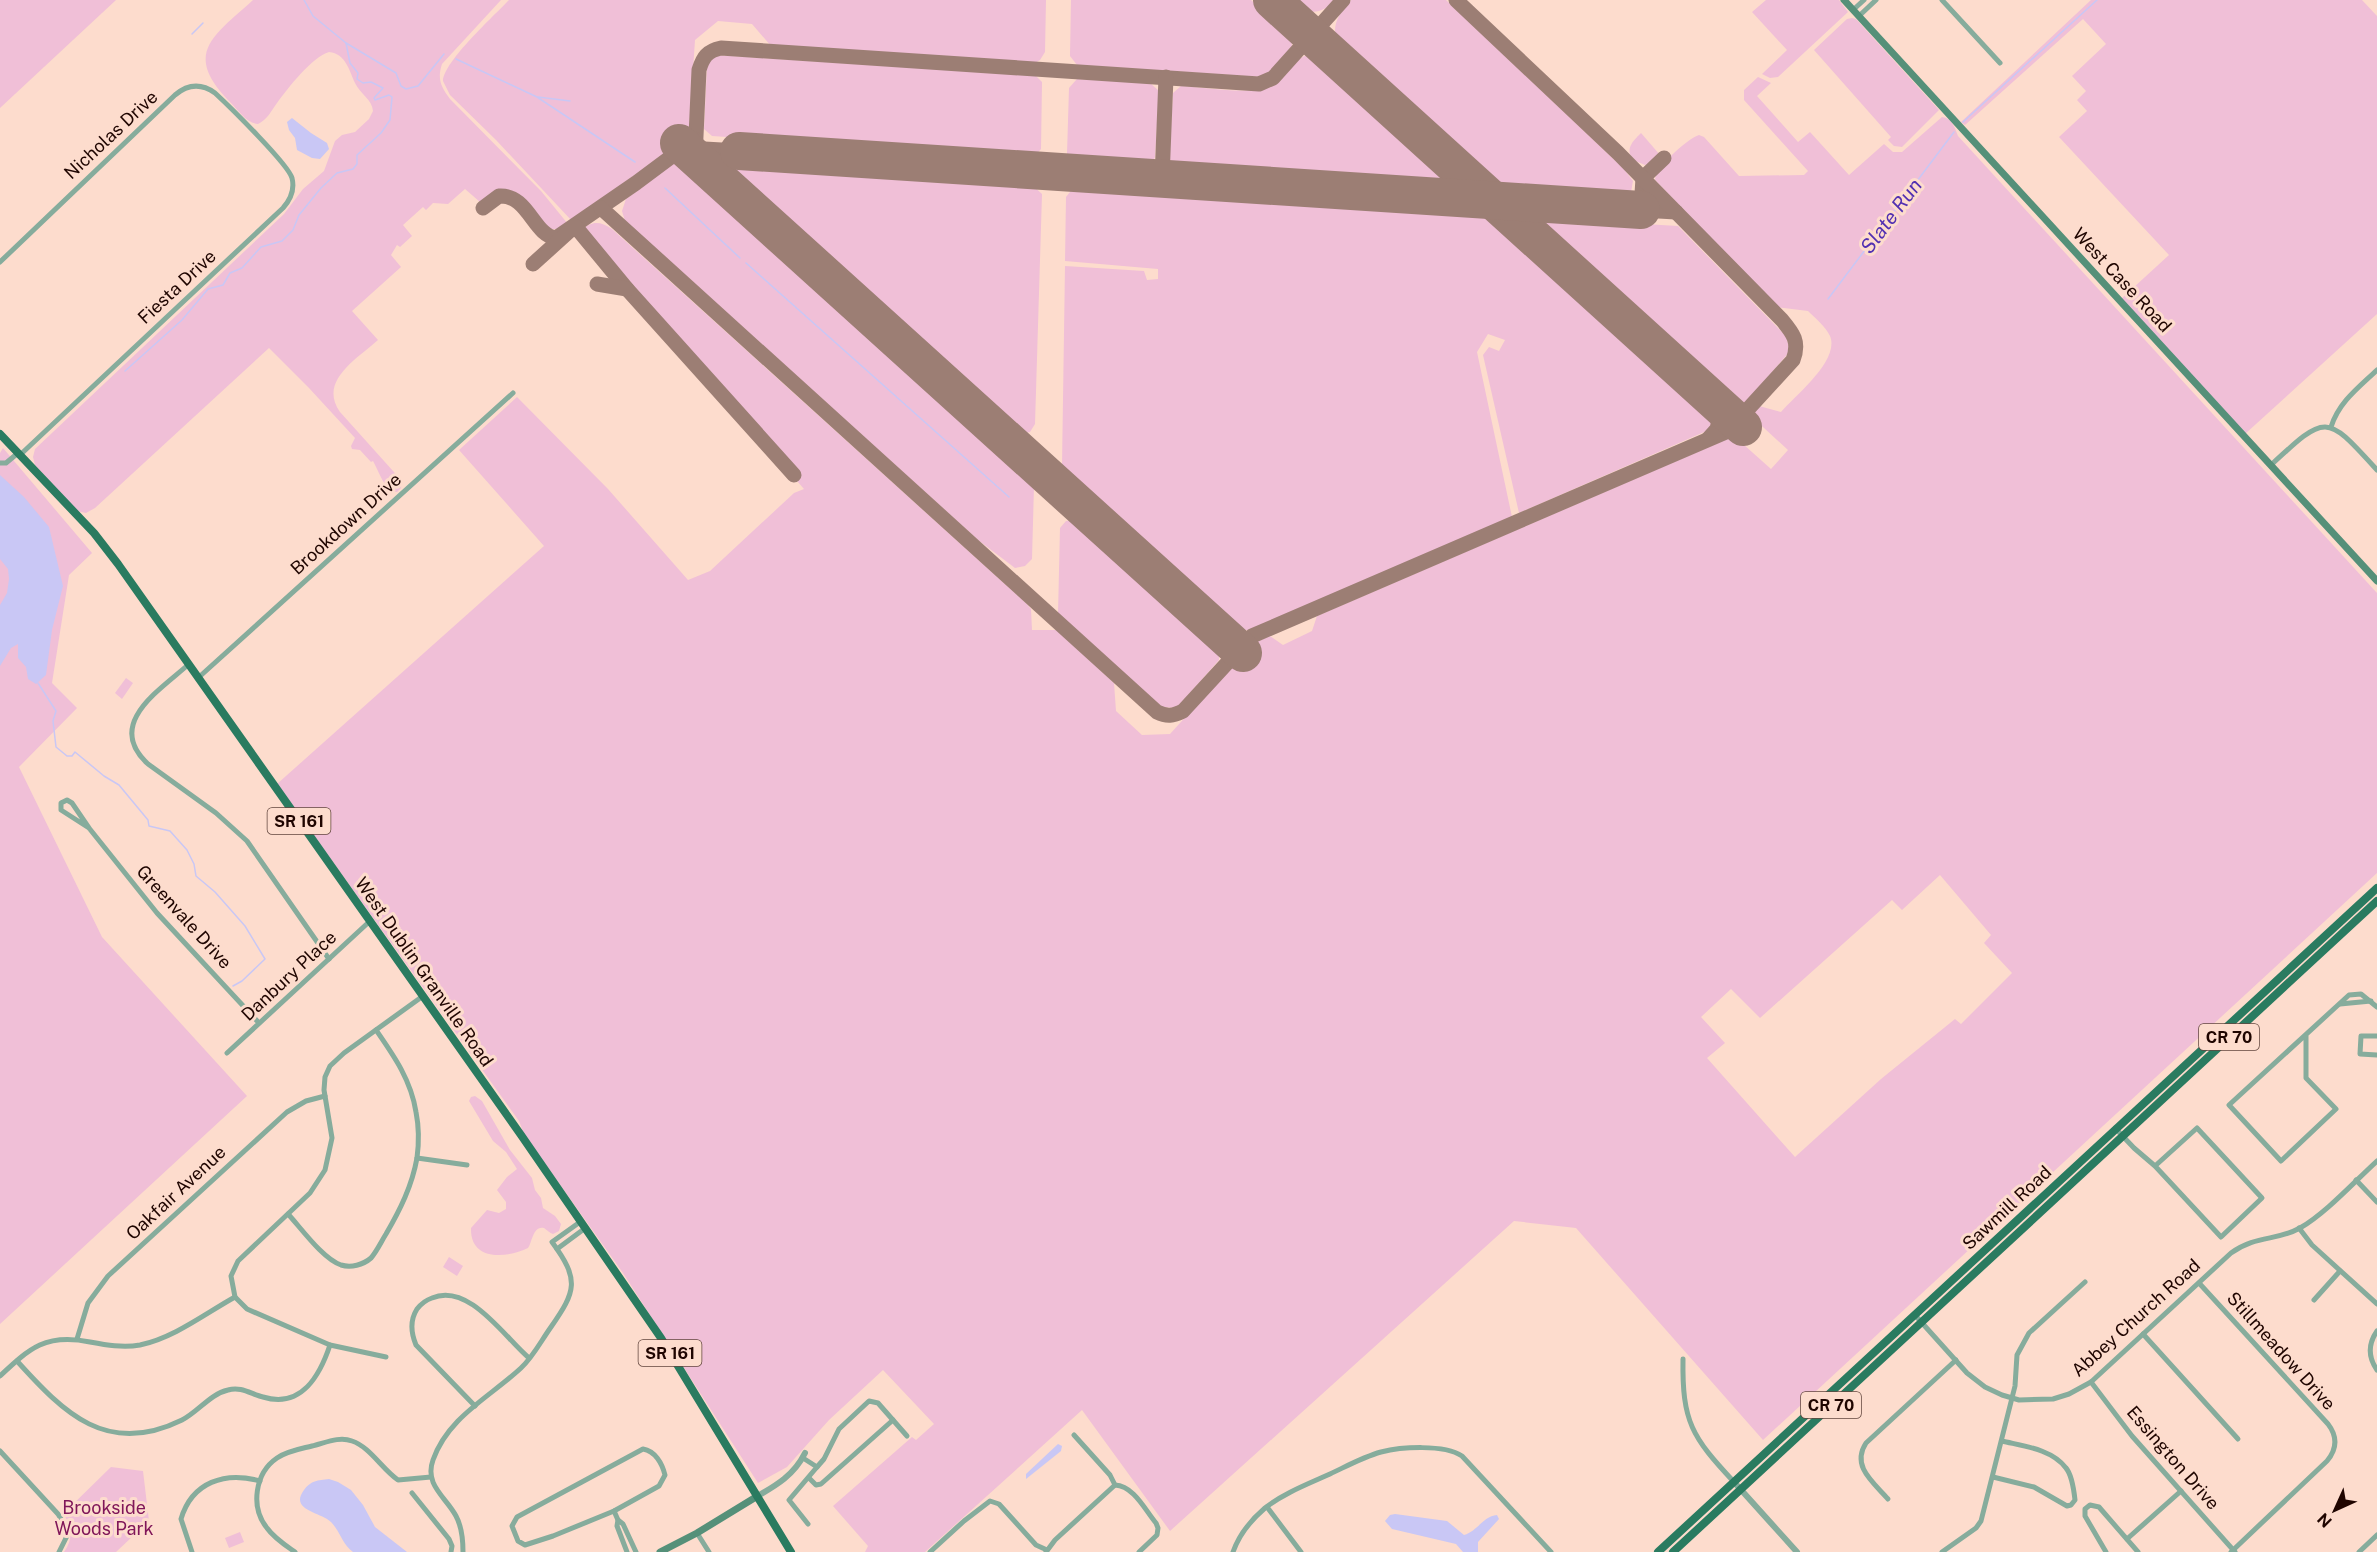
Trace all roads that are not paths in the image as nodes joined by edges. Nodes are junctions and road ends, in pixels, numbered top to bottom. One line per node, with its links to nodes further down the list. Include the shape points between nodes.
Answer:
1 (1844, 0): 5 (main road, West Case Road)
2 (1864, 0): 5 (street)
3 (1876, 0): 6 (street)
4 (1941, 0): 7 (street)
5 (1853, 10): 6 (main road, West Case Road)
6 (1859, 16): 16 (main road, West Case Road)
7 (2000, 63)
8 (249, 129): 9 (street, Nicholas Drive, via 210,90 187,87); 14 (street, Fiesta Drive, via 290,172 293,191 287,204)
9 (0, 262)
10 (2377, 370): 12 (street, via 2345,400)
11 (513, 393): 20 (street, Brookdown Drive)
12 (2331, 427): 16 (street, via 2309,431); 17 (street, via 2344,435)
13 (0, 434): 14 (main road, West Dublin Granville Road / SR 161)
14 (19, 454): 15 (street, Fiesta Drive); 19 (main road, West Dublin Granville Road / SR 161, via 108,549)
15 (0, 463)
16 (2271, 465): 18 (main road, West Case Road)
17 (2377, 470)
18 (2377, 581)
19 (189, 664): 20 (main road, West Dublin Granville Road / SR 161); 25 (street, via 140,709 132,726 133,745 148,764 247,841)
20 (198, 678): 24 (main road, West Dublin Granville Road / SR 161)
21 (89, 828): 21 (street, Greenvale Drive, via 72,803 62,803 61,810); 28 (street, Greenvale Drive, via 157,913)
22 (2377, 888): 35 (main road, Sawmill Road / CR 70)
23 (2377, 902): 36 (main road, Sawmill Road / CR 70)
24 (370, 921): 25 (street, Danbury Place); 26 (main road, West Dublin Granville Road / SR 161)
25 (329, 959): 28 (street, Danbury Place)
26 (423, 996): 29 (street); 44 (main road, West Dublin Granville Road / SR 161)
27 (2377, 1007): 30 (street, via 2364,995 2354,993)
28 (260, 1023): 32 (street, Danbury Place)
29 (376, 1030): 34 (street, via 332,1063 325,1077); 37 (street, via 411,1091 418,1125)
30 (2306, 1035): 30 (street, via 2306,1078 2336,1109 2281,1161 2229,1105)
31 (2377, 1036): 33 (street, via 2361,1036 2360,1054)
32 (227, 1053)
33 (2377, 1055)
34 (324, 1096): 43 (street, via 332,1133 328,1163 314,1189); 57 (street, Oakfair Avenue, via 287,1112 108,1276 87,1305)
35 (2115, 1128): 36 (street); 53 (main road, Sawmill Road / CR 70)
36 (2122, 1136): 40 (street); 54 (main road, Sawmill Road / CR 70)
37 (417, 1158): 39 (street); 43 (street, via 406,1196 366,1262 351,1266 330,1259)
38 (2377, 1161): 41 (street, Abbey Church Road)
39 (467, 1165)
40 (2155, 1166): 40 (street, via 2197,1128 2262,1198 2221,1237)
41 (2356, 1180): 42 (street); 45 (street, Abbey Church Road)
42 (2377, 1202)
43 (288, 1214): 50 (street, via 236,1263 231,1273)
44 (582, 1225): 46 (street); 46 (street, via 552,1242); 86 (main road, West Dublin Granville Road / SR 161, via 661,1338)
45 (2299, 1228): 47 (street); 49 (street, Abbey Church Road, via 2248,1242)
46 (557, 1249): 60 (street, via 570,1272 570,1296)
47 (2340, 1271): 51 (street); 52 (street)
48 (2085, 1282): 67 (street, via 2023,1340 2017,1355)
49 (2199, 1283): 56 (street, Abbey Church Road); 97 (street, Stillmeadow Drive, via 2328,1425 2335,1441 2326,1461)
50 (235, 1297): 57 (street, via 153,1342 117,1346); 58 (street, via 247,1309)
51 (2314, 1300)
52 (2377, 1304)
53 (1914, 1314): 54 (street, Abbey Church Road); 81 (main road, Sawmill Road / CR 70)
54 (1921, 1322): 62 (street, Abbey Church Road); 83 (main road, Sawmill Road / CR 70)
55 (2377, 1331): 64 (street, via 2370,1353)
56 (2143, 1334): 66 (street, Abbey Church Road); 72 (street)
57 (78, 1340): 63 (street, via 44,1343)
58 (330, 1345): 59 (street); 63 (street, via 317,1377 296,1395 269,1399 231,1389 174,1423 137,1432 110,1430 76,1418 53,1400)
59 (386, 1357)
60 (529, 1358): 68 (street); 68 (street, via 490,1318 460,1298 447,1295 427,1300 416,1312 412,1335 420,1351)
61 (1683, 1359): 81 (street, via 1683,1396 1690,1426)
62 (1956, 1360): 67 (street, Abbey Church Road, via 1978,1382); 87 (street, via 1860,1452 1864,1472)
63 (17, 1361): 65 (street)
64 (2377, 1370)
65 (0, 1376)
66 (2091, 1382): 67 (street, Abbey Church Road, via 2053,1399); 84 (street, Essington Drive)
67 (2012, 1398): 73 (street)
68 (475, 1406): 77 (street, via 446,1437 433,1461)
69 (893, 1420): 71 (street); 76 (street, via 878,1403 869,1401 839,1429); 79 (street, via 823,1483 816,1485)
70 (1074, 1435): 82 (street)
71 (907, 1436)
72 (2238, 1439)
73 (2002, 1441): 78 (street); 78 (street, via 2040,1450 2064,1466 2069,1473 2073,1503 2063,1505 2034,1487)
74 (0, 1451): 95 (street, via 63,1521 67,1536)
75 (804, 1455): 76 (street); 86 (street, via 783,1482)
76 (817, 1467): 79 (street)
77 (431, 1477): 80 (street, via 398,1480 359,1444 341,1439 282,1455 270,1464); 101 (street, via 458,1521)
78 (1993, 1477): 115 (street, via 1980,1523)
79 (809, 1478): 91 (street, via 789,1500)
80 (260, 1481): 98 (street, via 218,1479 197,1493 181,1519); 99 (street, via 257,1500 262,1521 271,1534)
81 (1734, 1482): 83 (street); 112 (main road, Sawmill Road / CR 70)
82 (1115, 1485): 96 (street); 108 (street, via 1130,1490 1158,1528 1157,1535)
83 (1741, 1489): 113 (main road, Sawmill Road / CR 70); 114 (street)
84 (2181, 1491): 94 (street); 97 (street, Essington Drive)
85 (412, 1493): 100 (street, via 448,1539)
86 (756, 1497): 92 (main road); 106 (main road, West Dublin Granville Road / SR 161)
87 (1888, 1499)
88 (1267, 1507): 109 (street, via 1249,1525); 110 (street); 111 (street, via 1379,1453 1403,1448 1450,1450 1462,1456)
89 (614, 1511): 89 (street, via 659,1486 665,1475 654,1454 642,1449 517,1517 512,1526 521,1544 529,1544); 90 (street)
90 (618, 1520): 102 (street); 103 (street)
91 (808, 1524)
92 (697, 1533): 104 (main road); 105 (street)
93 (2377, 1535): 118 (street)
94 (2127, 1539): 116 (street, via 2099,1507 2088,1506 2085,1516); 117 (street)
95 (60, 1551)
96 (1046, 1551): 107 (street, via 990,1501)
97 (2233, 1551)
98 (192, 1552)
99 (295, 1552)
100 (451, 1552)
101 (463, 1552)
102 (627, 1552)
103 (636, 1552)
104 (660, 1552)
105 (709, 1552)
106 (791, 1552)
107 (930, 1552)
108 (1139, 1552)
109 (1233, 1552)
110 (1301, 1552)
111 (1551, 1552)
112 (1658, 1552)
113 (1673, 1552)
114 (1797, 1552)
115 (1942, 1552)
116 (2106, 1552)
117 (2138, 1552)
118 (2359, 1552)

